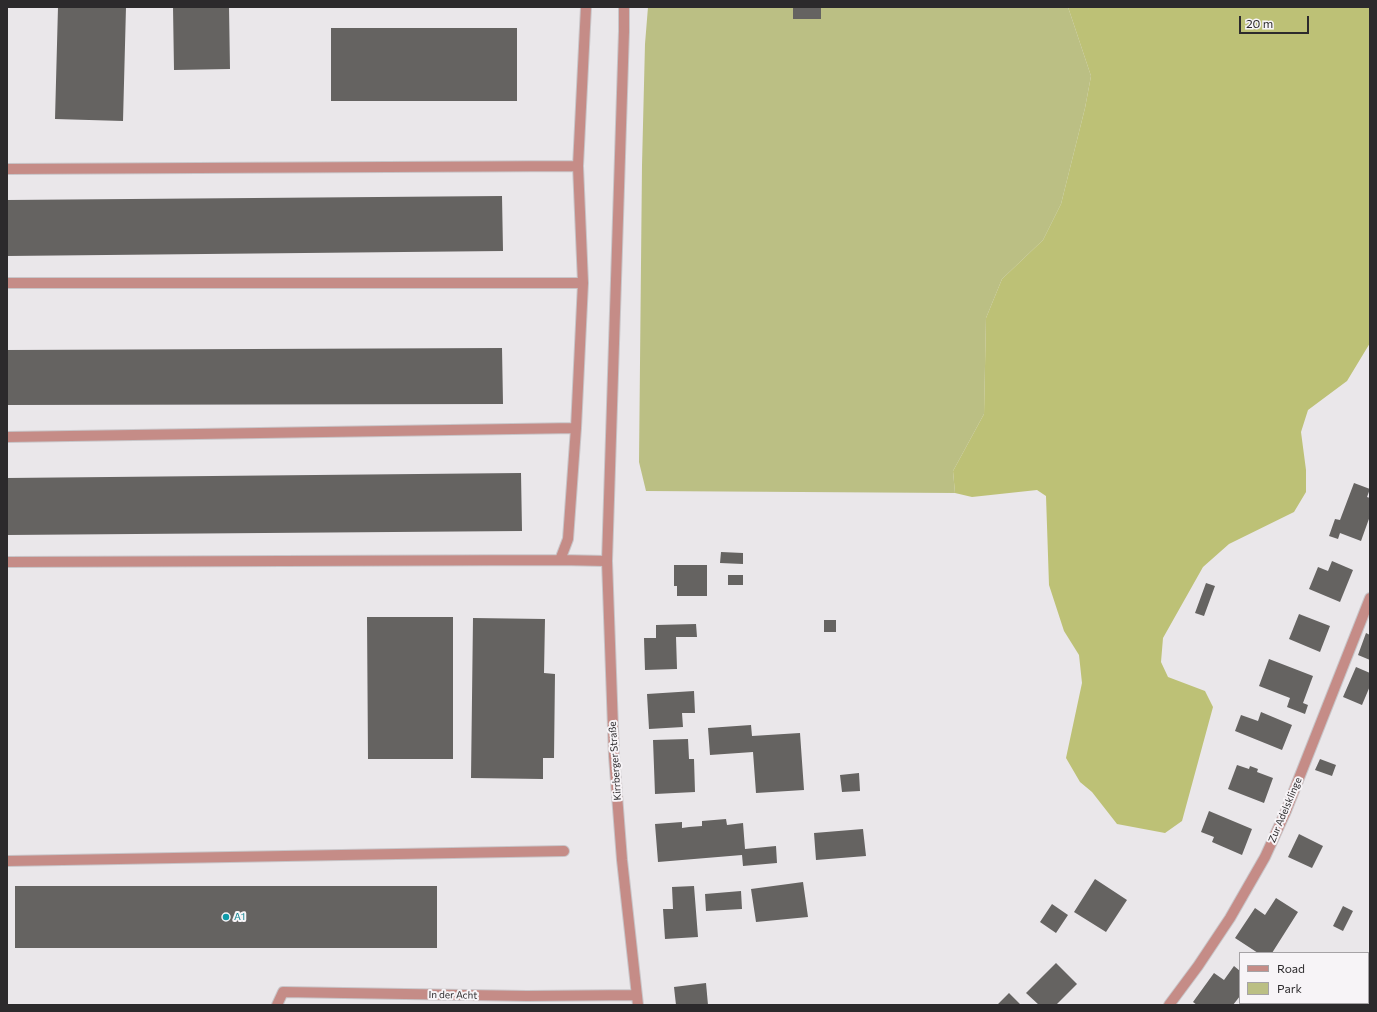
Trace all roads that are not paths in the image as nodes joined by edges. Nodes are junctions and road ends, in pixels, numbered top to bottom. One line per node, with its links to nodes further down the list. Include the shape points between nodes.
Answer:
1 (586, 7): 3 (street)
2 (624, 7): 10 (street, Kirrberger Straße)
3 (578, 166): 4 (street); 6 (street)
4 (7, 169)
5 (7, 283): 6 (street)
6 (582, 283): 7 (street)
7 (576, 428): 8 (street); 9 (street, via 568,540)
8 (7, 437)
9 (560, 560): 10 (street); 11 (street)
10 (607, 561): 15 (street, Kirrberger Straße, via 614,756 622,860)
11 (7, 562)
12 (1370, 598): 17 (street, Zur Adelsklinge, via 1286,811 1265,857 1230,918)
13 (564, 852): 14 (street)
14 (7, 861)
15 (638, 1000): 16 (street, In der Acht, via 283,992)
16 (277, 1005)
17 (1170, 1005)

